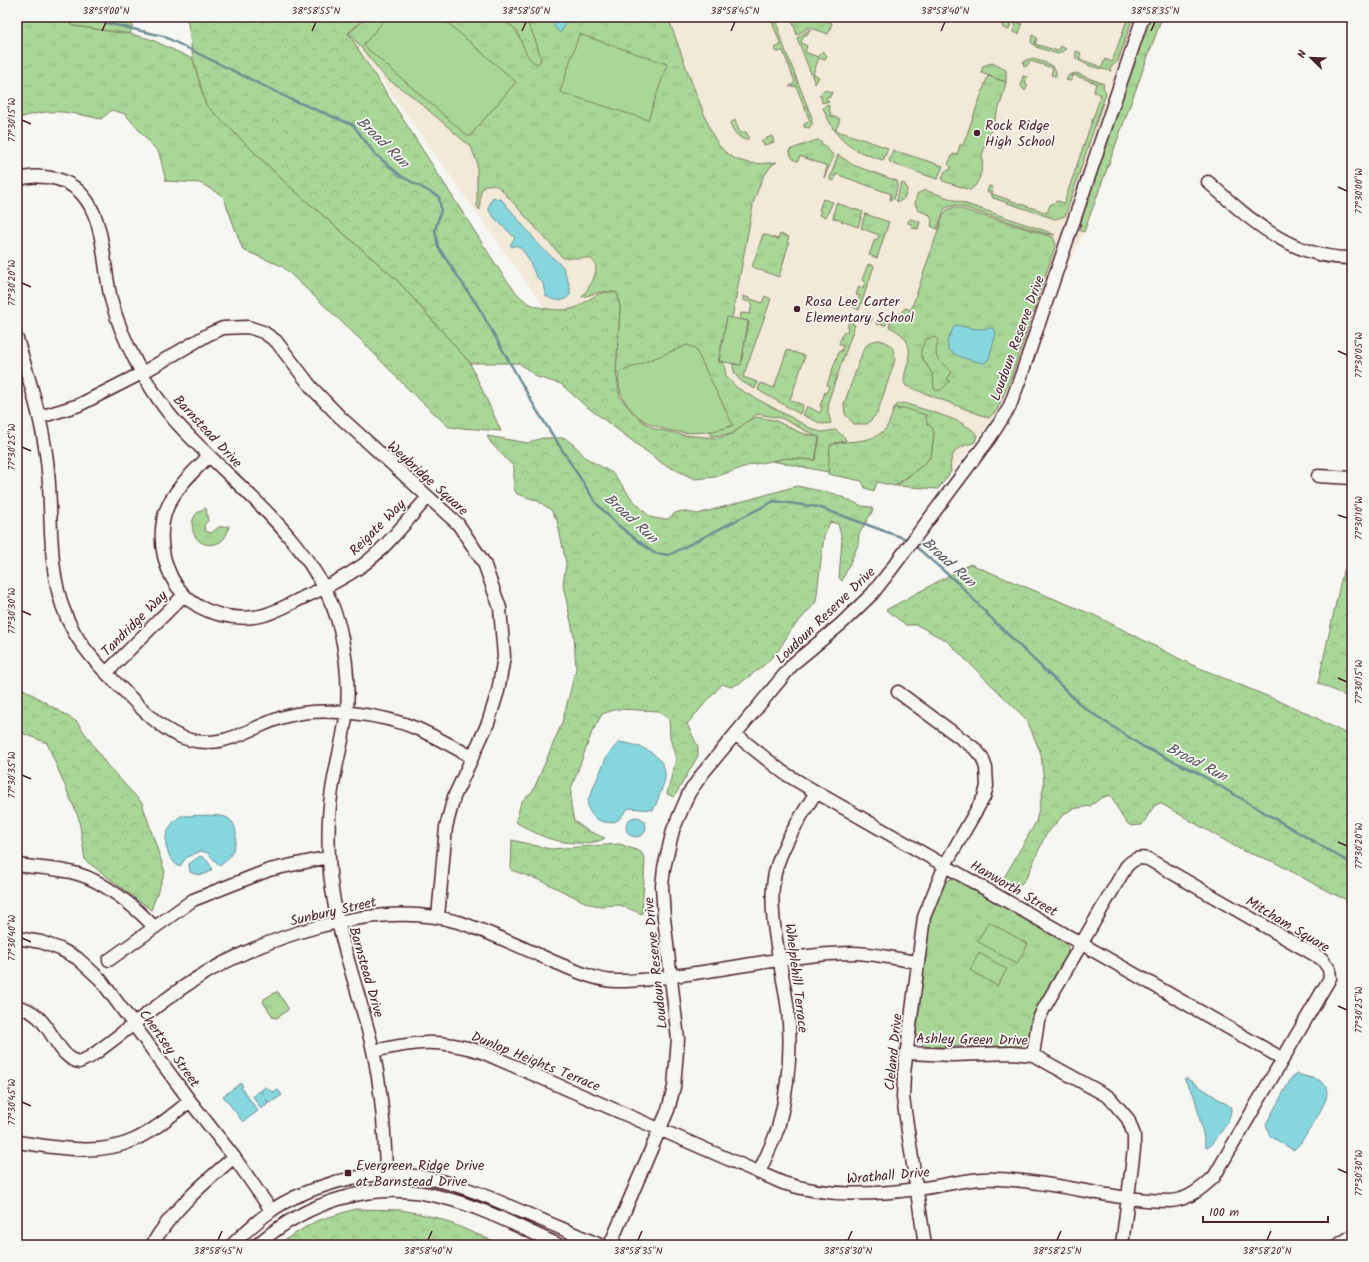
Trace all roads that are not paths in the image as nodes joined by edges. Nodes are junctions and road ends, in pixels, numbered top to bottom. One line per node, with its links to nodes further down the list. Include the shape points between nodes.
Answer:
1 (1144, 17): 17 (street, Loudoun Reserve Drive, via 1019,384 1000,424 872,594 794,663)
2 (17, 180): 6 (street, Barnstead Drive, via 42,176 62,181 81,193 89,203 96,216 118,322)
3 (1208, 182): 4 (street, via 1263,229 1288,244 1317,253)
4 (1352, 258)
5 (17, 339): 7 (street)
6 (142, 372): 7 (street, Weybridge Square, via 78,405); 8 (street, Barnstead Drive, via 174,420); 11 (street, Weybridge Square, via 223,328 248,327 263,332 276,341 312,388 339,416)
7 (40, 417): 14 (street, via 50,489 57,587 74,632)
8 (209, 456): 12 (street, Barnstead Drive, via 288,536 308,560); 13 (street, via 180,486 172,498 162,526 163,555 169,572)
9 (1318, 476): 10 (street)
10 (1352, 478)
11 (428, 497): 12 (street, Reigate Way, via 382,548); 18 (street, Weybridge Square, via 466,534 484,563 500,608 504,656 498,691 488,723)
12 (325, 588): 13 (street, Reigate Way, via 273,612 244,618 211,612); 16 (street, Barnstead Drive, via 344,645 348,691)
13 (184, 595): 14 (street, Tandridge Way)
14 (106, 673): 16 (street, via 157,724 171,734 192,740 218,741 240,735 270,721 302,713)
15 (898, 692): 22 (street, Cleland Drive, via 974,748 982,757 986,768 988,776 984,797)
16 (346, 714): 18 (street, via 416,728); 20 (street, Barnstead Drive, via 331,792 328,822)
17 (735, 734): 19 (street, Hanworth Street, via 784,773); 31 (street, Loudoun Reserve Drive, via 689,793 673,830 662,886)
18 (472, 757): 23 (street, Weybridge Square, via 454,797 446,827)
19 (816, 792): 22 (street, Hanworth Street); 29 (street, Whelplehill Terrace, via 791,835 775,872 773,912)
20 (329, 857): 24 (street, Barnstead Drive); 25 (street, via 269,870 202,896)
21 (17, 865): 25 (street, via 77,873 87,877 132,907)
22 (944, 865): 27 (street, Hanworth Street); 30 (street, Cleland Drive, via 924,917)
23 (438, 917): 24 (street, Sunbury Street, via 402,914 370,916); 31 (street, Sunbury Street, via 484,931 583,974 612,981 640,981)
24 (337, 923): 33 (street, Sunbury Street, via 245,952 182,988); 34 (street, Barnstead Drive)
25 (154, 927): 28 (street)
26 (17, 938): 33 (street, Chertsey Street, via 41,942 77,958 100,979)
27 (1081, 944): 36 (street, Mitcham Square, via 1038,1021); 37 (street, Hanworth Street); 37 (street, Mitcham Square, via 1131,861 1148,859 1187,881 1322,959 1329,969 1330,978)
28 (109, 960)
29 (780, 960): 30 (street, Sunbury Street, via 854,953); 31 (street, Sunbury Street); 42 (street, Whelplehill Terrace, via 790,1034 788,1072 777,1129)
30 (918, 962): 35 (street, Cleland Drive)
31 (671, 976): 39 (street, Loudoun Reserve Drive, via 678,1039 677,1065 674,1086)
32 (17, 1007): 33 (street, Sunbury Street, via 34,1012 66,1054 79,1062 90,1057)
33 (135, 1024): 38 (street, Chertsey Street)
34 (374, 1051): 39 (street, Dunlop Heights Terrace, via 429,1042 466,1047); 43 (street, Barnstead Drive, via 382,1109)
35 (907, 1052): 36 (street, Ashley Green Drive); 44 (street, Cleland Drive, via 903,1098)
36 (1033, 1055): 46 (street, Ashley Green Drive, via 1109,1097 1128,1119 1134,1135)
37 (1283, 1059): 46 (street, Mitcham Square, via 1214,1177 1201,1189 1181,1199)
38 (190, 1101): 40 (street, via 153,1129 135,1140 118,1146 78,1150); 41 (street, Chertsey Street)
39 (659, 1129): 42 (street, Wrathall Drive); 54 (street, Loudoun Reserve Drive)
40 (17, 1142)
41 (234, 1157): 47 (street, Chertsey Street); 49 (street, via 189,1197)
42 (759, 1173): 44 (street, Wrathall Drive, via 798,1187 834,1194)
43 (386, 1174): 45 (street, Barnstead Drive); 47 (street, via 354,1177 328,1184 301,1194); 53 (street, via 421,1176 460,1185)
44 (918, 1189): 46 (street, Wrathall Drive, via 978,1179 999,1179 1066,1186); 55 (street, Cleland Drive)
45 (387, 1191): 51 (street, via 344,1197 320,1205 282,1225); 52 (street, via 424,1193 454,1200)
46 (1129, 1197): 56 (street, Ashley Green Drive)
47 (271, 1210): 50 (street)
48 (1352, 1236): 57 (street)
49 (152, 1245)
50 (232, 1245)
51 (257, 1245)
52 (559, 1245)
53 (600, 1245)
54 (610, 1245)
55 (925, 1245)
56 (1122, 1245)
57 (1338, 1245)

